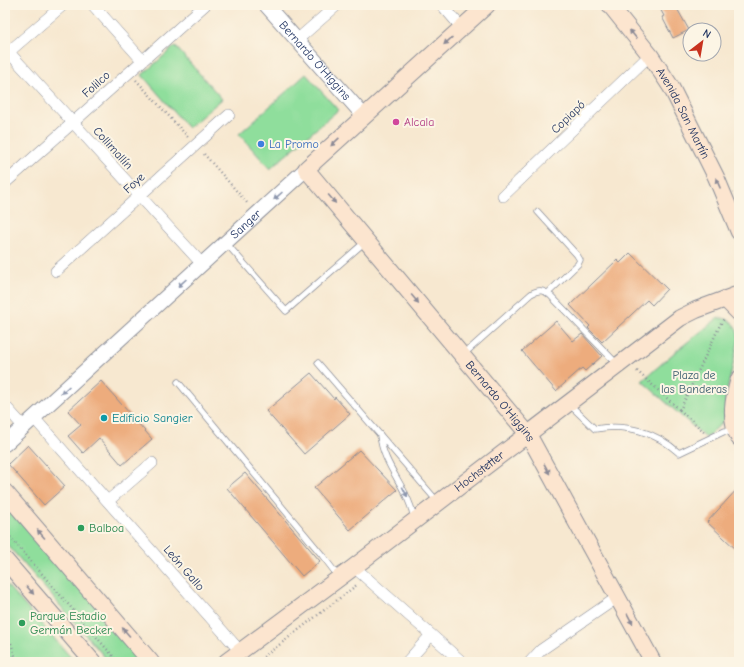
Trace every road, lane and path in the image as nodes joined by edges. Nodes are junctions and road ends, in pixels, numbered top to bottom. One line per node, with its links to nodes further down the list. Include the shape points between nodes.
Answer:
1 (63, 5): 11 (street)
2 (92, 5): 13 (street)
3 (205, 5): 13 (street, Folilco)
4 (266, 5): 10 (street, Bernardo O'Higgins)
5 (337, 5): 10 (street)
6 (442, 5): 9 (street)
7 (487, 5): 9 (main road, Sanger)
8 (617, 7): 12 (main road, Avenida San Martín, one-way to 8)
9 (462, 28): 15 (main road, Sanger, one-way to 15)
10 (297, 40): 15 (street, Bernardo O'Higgins)
11 (6, 52): 16 (street, Collimallín)
12 (650, 56): 20 (street, Copiapó); 21 (main road, Avenida San Martín, one-way to 12, via 671,87)
13 (142, 60): 16 (street, Folilco)
14 (229, 115): 19 (street, Foye)
15 (364, 116): 17 (main road, Sanger, one-way to 17)
16 (73, 122): 18 (street, Folilco); 19 (street, Collimallín)
17 (306, 169): 24 (main road, Bernardo O'Higgins, one-way to 24); 25 (street, Sanger, one-way to 25)
18 (5, 183)
19 (139, 195): 26 (street, Collimallín); 27 (street, Foye)
20 (503, 196)
21 (735, 211): 23 (main road, Avenida San Martín)
22 (538, 212): 28 (lane, via 580,260)
23 (739, 232)
24 (366, 241): 25 (lane, via 286,312); 30 (main road, Bernardo O'Higgins, one-way to 30)
25 (226, 243): 26 (street, Sanger)
26 (202, 264): 39 (street, Sanger, one-way to 39)
27 (56, 270)
28 (548, 293): 30 (lane, via 537,291 531,294); 32 (lane)
29 (735, 304): 32 (main road, Hochstetter, via 696,310 680,318); 38 (path, via 722,322)
30 (462, 356): 40 (main road, Bernardo O'Higgins)
31 (318, 363): 41 (lane)
32 (618, 366): 36 (main road, Hochstetter)
33 (637, 371): 38 (path)
34 (739, 379): 42 (main road, via 732,414)
35 (178, 382): 53 (lane)
36 (568, 404): 40 (main road, Hochstetter); 43 (lane, via 595,428 615,426 640,430 662,439 679,453)
37 (5, 406): 39 (street, León Gallo)
38 (680, 410): 43 (path)
39 (29, 422): 44 (street, Sanger); 47 (street, León Gallo)
40 (528, 434): 48 (main road, Hochstetter); 54 (main road, Bernardo O'Higgins, one-way to 54)
41 (380, 435): 48 (lane); 49 (lane, one-way to 49, via 385,457 412,508)
42 (738, 436): 43 (lane, via 725,431)
43 (710, 438)
44 (5, 444)
45 (152, 463): 47 (street)
46 (5, 492): 61 (main road, one-way to 46)
47 (108, 501): 57 (street, León Gallo)
48 (439, 502): 49 (main road, Hochstetter)
49 (414, 521): 52 (main road, Hochstetter)
50 (5, 531): 60 (path)
51 (5, 560): 59 (main road, one-way to 59)
52 (354, 567): 53 (main road, Hochstetter); 55 (street)
53 (339, 578): 57 (main road, Hochstetter)
54 (618, 596): 65 (street, via 541,650); 66 (main road, Bernardo O'Higgins, one-way to 66)
55 (430, 635): 63 (street); 64 (street)
56 (5, 638): 58 (path, via 11,643 16,659)
57 (240, 651): 62 (main road, Hochstetter)
58 (21, 662)
59 (93, 662)
60 (118, 662)
61 (151, 662)
62 (226, 662)
63 (407, 662)
64 (462, 662)
65 (530, 662)
66 (653, 662)

